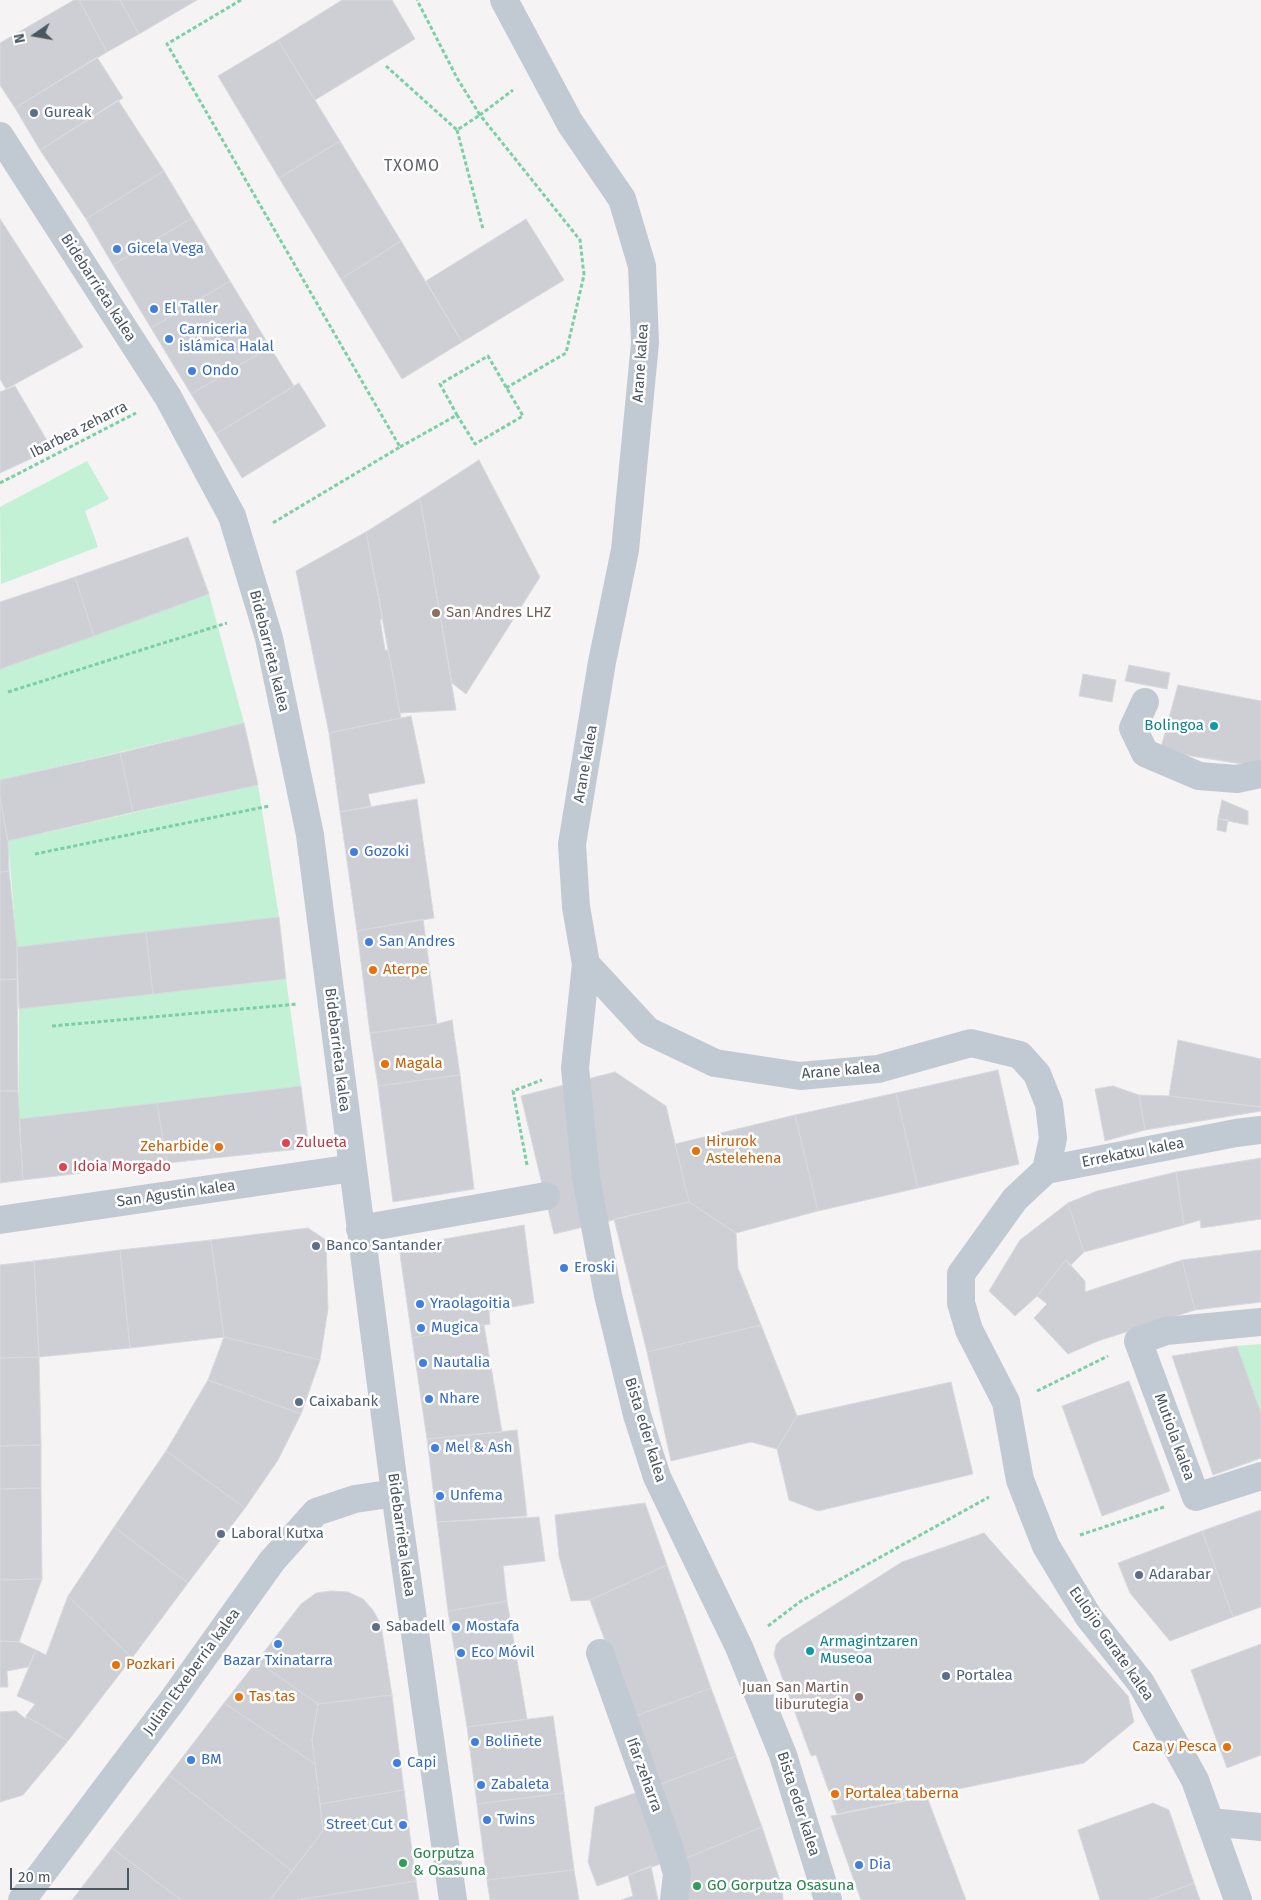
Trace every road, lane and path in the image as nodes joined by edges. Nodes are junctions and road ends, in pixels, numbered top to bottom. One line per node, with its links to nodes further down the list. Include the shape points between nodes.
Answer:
1 (241, 0): 13 (path, via 167,44)
2 (417, 0): 6 (path)
3 (504, 0): 5 (street, Arane kalea)
4 (386, 66): 7 (path)
5 (542, 68): 6 (path); 22 (street, Arane kalea, via 570,123 622,199 642,266 645,343 625,550 602,662 572,844 576,907)
6 (480, 115): 7 (path); 10 (path, via 580,240 584,275 566,352)
7 (457, 130): 9 (path)
8 (0, 136): 11 (street, Bidebarrieta kalea)
9 (483, 229)
10 (506, 388): 12 (path, via 523,416 475,444); 12 (path, via 488,356 440,384)
11 (168, 397): 14 (path, Ibarbea zeharra); 20 (street, Bidebarrieta kalea, via 232,516 269,638)
12 (457, 415): 13 (path)
13 (400, 447): 15 (path)
14 (0, 483)
15 (266, 527)
16 (237, 620): 17 (path)
17 (8, 692)
18 (1145, 702): 19 (street, via 1133,728 1145,753 1199,776 1237,779)
19 (1261, 774)
20 (302, 799): 21 (path); 23 (street, Bidebarrieta kalea, via 310,835)
21 (35, 854)
22 (586, 964): 27 (street, Arane kalea, via 648,1031 715,1063 800,1076 878,1070 971,1043 1020,1054 1037,1074 1049,1104 1053,1138); 39 (street, Bista eder kalea, via 575,1068 586,1178 615,1323 637,1415 657,1477)
23 (331, 1001): 24 (path); 26 (street, Bidebarrieta kalea)
24 (52, 1026)
25 (1261, 1130): 27 (street, Errekatxu kalea, via 1236,1132)
26 (353, 1168): 29 (street, San Agustin kalea); 30 (street, Bidebarrieta kalea)
27 (1046, 1170): 33 (street, Eulojio Garate kalea, via 1015,1199 961,1274 961,1303 969,1330)
28 (546, 1196): 30 (street)
29 (0, 1220)
30 (360, 1229): 36 (street, Bidebarrieta kalea)
31 (1261, 1322): 32 (street, via 1166,1331)
32 (1138, 1341): 33 (path, via 1053,1385); 37 (street, Mutiola kalea)
33 (1006, 1402): 35 (street, Eulojio Garate kalea)
34 (1261, 1476): 37 (street, Mutiola kalea)
35 (1020, 1480): 38 (street, Eulojio Garate kalea); 39 (path, via 801,1601)
36 (395, 1493): 43 (street, Julian Etxeberria kalea, via 355,1499 316,1512 272,1561 172,1702); 44 (street, Bidebarrieta kalea)
37 (1196, 1497): 38 (path)
38 (1046, 1546): 41 (street, Eulojio Garate kalea, via 1088,1616 1141,1683 1195,1780)
39 (739, 1647): 46 (street, Bista eder kalea, via 784,1755)
40 (600, 1652): 45 (street, Ifar zeharra, via 670,1850 677,1874)
41 (1210, 1822): 42 (street); 47 (street, Eulojio Garate kalea)
42 (1261, 1826)
43 (22, 1900)
44 (453, 1900)
45 (674, 1900)
46 (828, 1900)
47 (1238, 1900)

